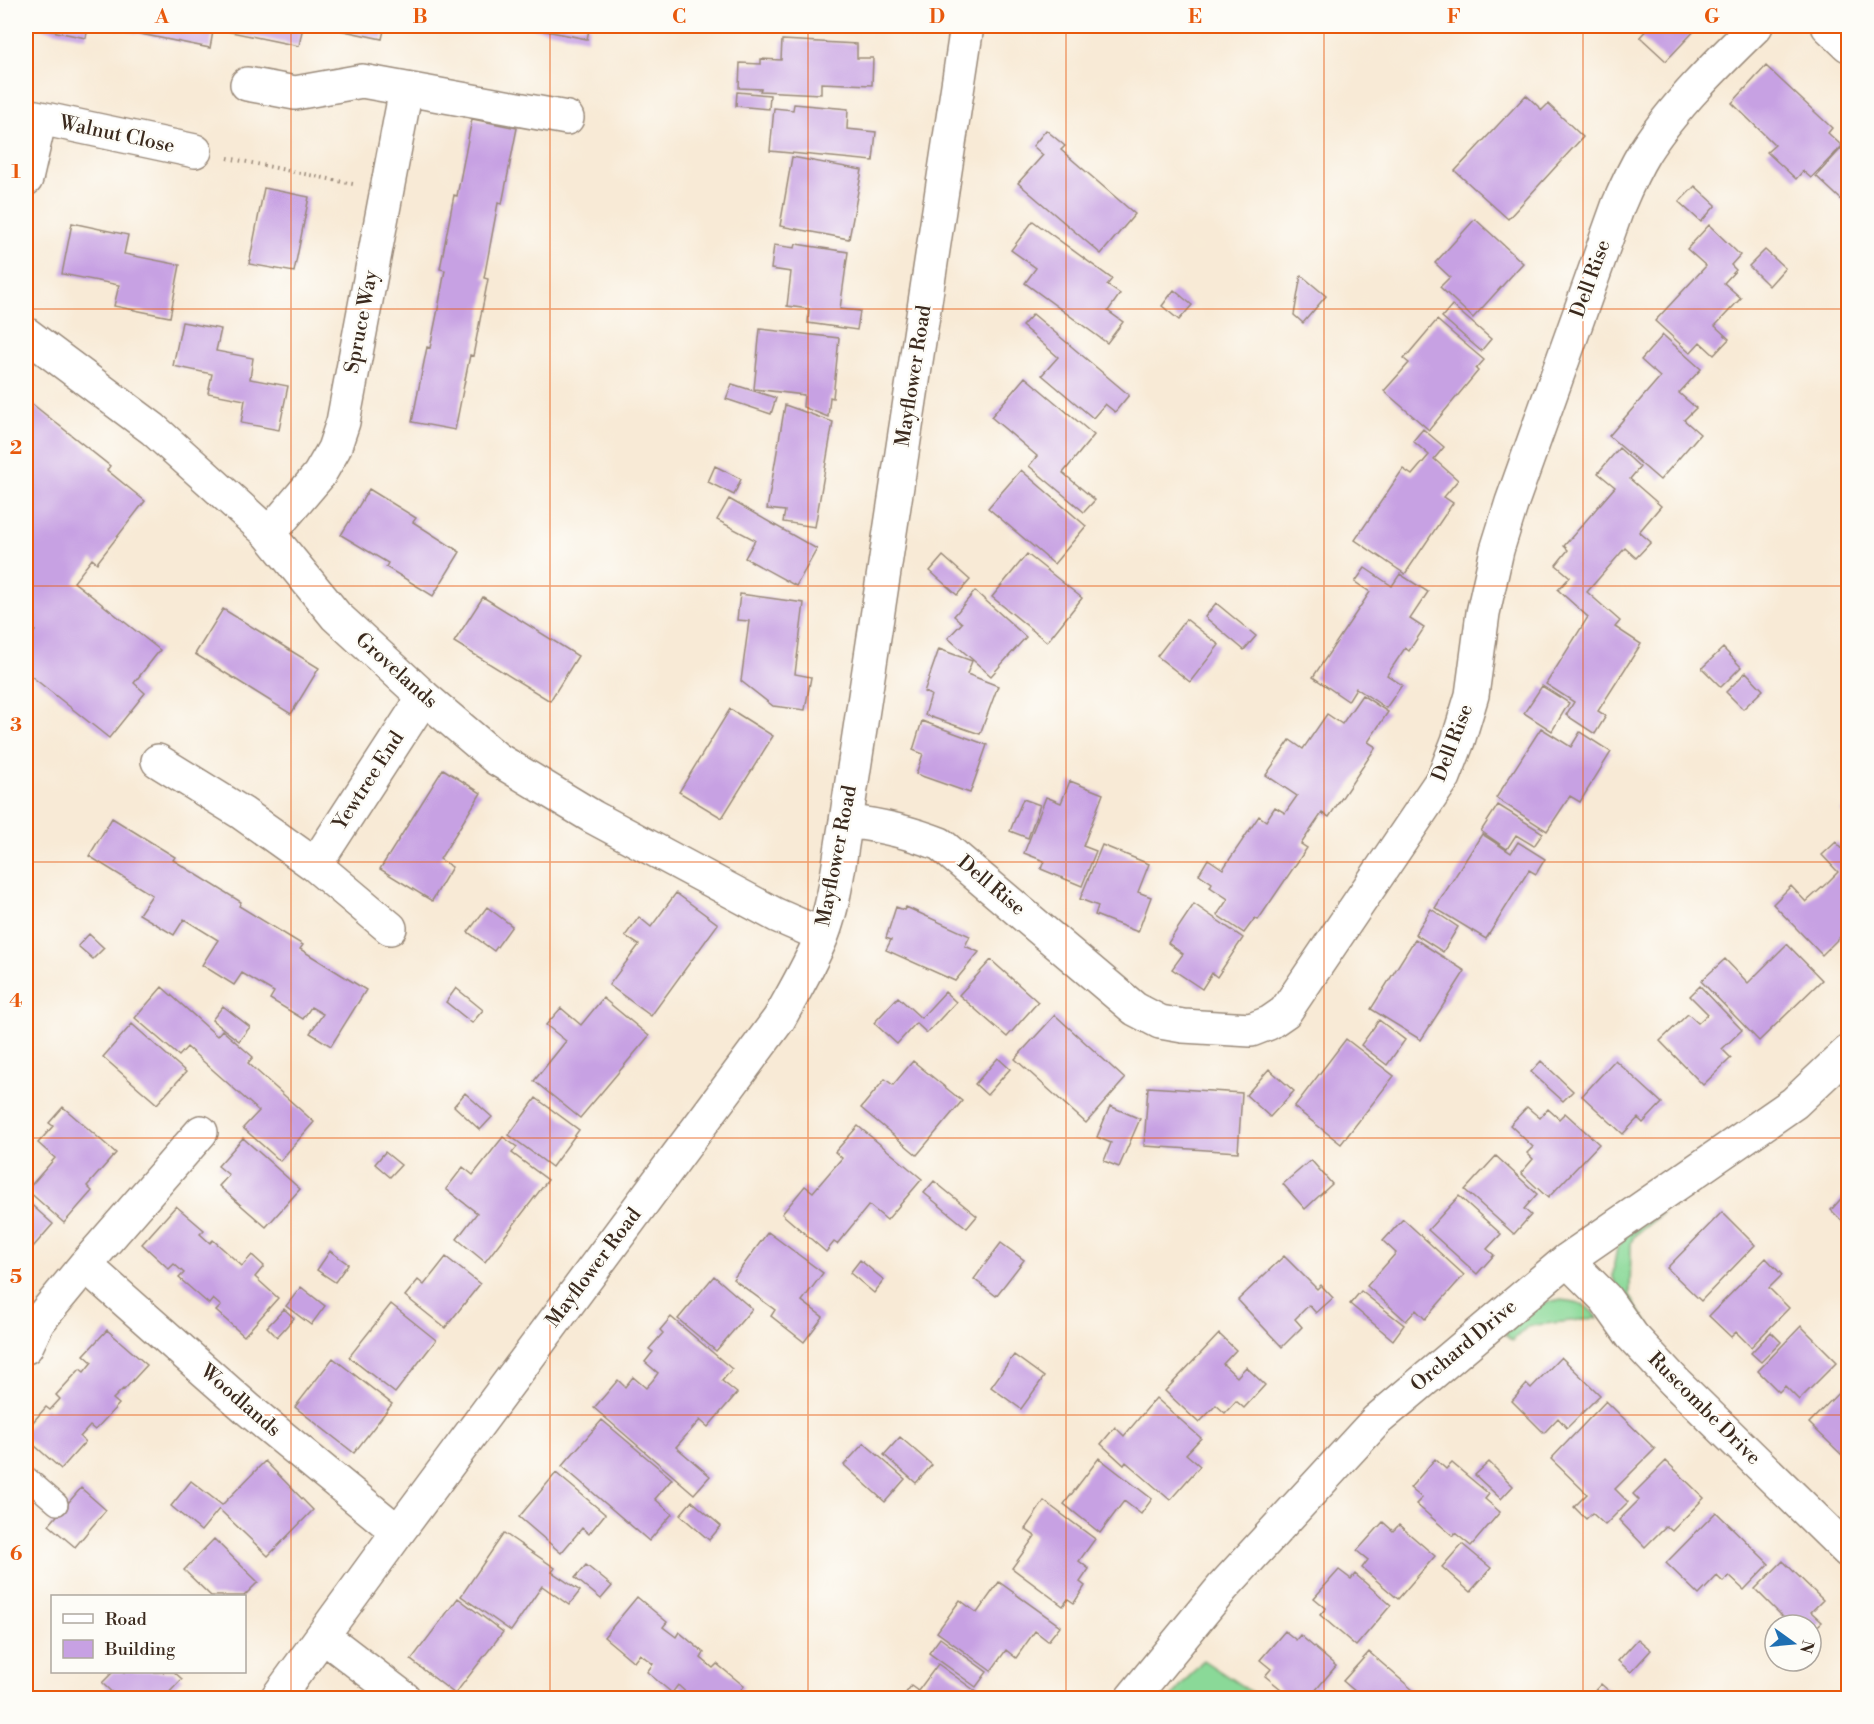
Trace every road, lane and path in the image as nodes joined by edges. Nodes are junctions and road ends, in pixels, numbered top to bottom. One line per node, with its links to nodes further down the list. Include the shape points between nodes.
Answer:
1 (967, 26): 16 (street, Mayflower Road)
2 (1756, 26): 16 (street, Dell Rise, via 1662,127 1631,176 1497,550 1483,613 1472,695 1444,777 1285,1012 1251,1030 1160,1022 1135,1009 940,844)
3 (1828, 26): 4 (street)
4 (1848, 45)
5 (247, 84): 6 (street, via 295,93 362,81)
6 (406, 89): 8 (street); 11 (street, Spruce Way)
7 (33, 117): 9 (street, Walnut Close); 10 (street, Walnut Close)
8 (567, 118)
9 (195, 151): 11 (path)
10 (26, 179)
11 (387, 191): 13 (street, Spruce Way, via 343,422 334,449 319,475)
12 (26, 334): 13 (street, Grovelands, via 153,429)
13 (269, 534): 14 (street, Grovelands, via 336,616)
14 (424, 697): 17 (street, Yewtree End); 19 (street, Grovelands, via 497,759 593,817 776,915)
15 (158, 761): 17 (street, via 242,813)
16 (846, 821): 19 (street, Mayflower Road)
17 (315, 865): 18 (street)
18 (390, 928)
19 (822, 935): 27 (street, Mayflower Road, via 779,1019)
20 (1848, 1052): 22 (street, Orchard Drive, via 1794,1103)
21 (201, 1132): 23 (street)
22 (1567, 1260): 28 (street, Ruscombe Drive, via 1605,1298 1632,1336 1674,1381); 32 (street, Orchard Drive, via 1377,1420 1223,1587)
23 (85, 1265): 24 (street, via 38,1323); 27 (street, Woodlands, via 249,1410)
24 (26, 1347)
25 (26, 1476): 26 (lane)
26 (57, 1504)
27 (398, 1532): 29 (street, Mayflower Road)
28 (1848, 1551)
29 (323, 1636): 30 (street, Mayflower Road); 31 (street)
30 (277, 1698)
31 (404, 1698)
32 (1132, 1698)

